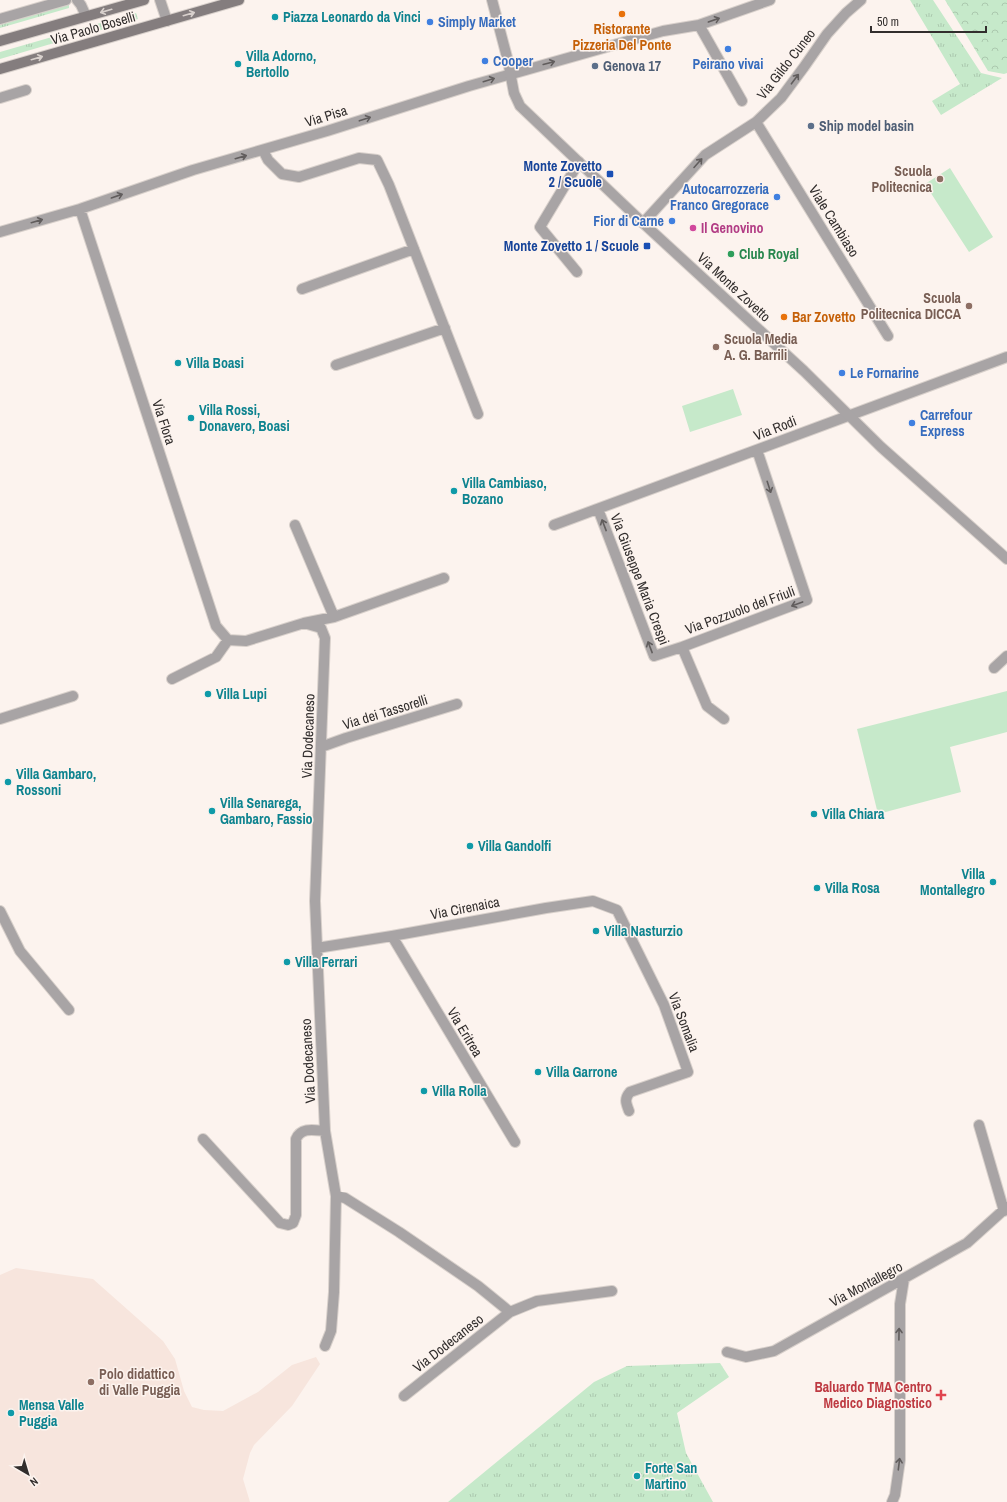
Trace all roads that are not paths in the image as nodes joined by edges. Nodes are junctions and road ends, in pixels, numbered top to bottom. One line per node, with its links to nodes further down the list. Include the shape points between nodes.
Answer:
1 (66, 0): 11 (street)
2 (77, 0): 10 (street, Via Paolo Boselli)
3 (144, 0): 9 (main road, Via Paolo Boselli)
4 (160, 0): 12 (street)
5 (239, 0): 12 (main road, Via Paolo Boselli, one-way to 5)
6 (492, 0): 16 (street, Via Monte Zovetto)
7 (770, 0): 13 (street, Via Pisa, one-way to 7)
8 (861, 0): 20 (street, Via Gildo Cuneo, one-way to 8, via 781,98 827,34)
9 (127, 2): 10 (main road, Via Paolo Boselli, one-way to 10)
10 (86, 16): 14 (main road, Via Paolo Boselli)
11 (0, 19)
12 (167, 21): 15 (main road, Via Paolo Boselli, one-way to 12)
13 (698, 25): 16 (street, Via Pisa, one-way to 13, via 663,31); 19 (street)
14 (0, 41)
15 (0, 69)
16 (511, 73): 21 (street, Via Pisa, one-way to 16); 22 (street, Via Monte Zovetto, via 514,93 520,106)
17 (26, 90): 18 (street)
18 (0, 98)
19 (742, 101)
20 (756, 122): 24 (street, Via Gildo Cuneo, one-way to 20, via 705,155); 30 (street, Viale Cambiaso)
21 (263, 150): 23 (street, Via Pisa, one-way to 21, via 193,170); 26 (street, via 268,160 282,174 299,176 359,158 377,160)
22 (579, 162): 24 (street, Via Monte Zovetto); 27 (street, via 540,227)
23 (80, 209): 25 (street, Via Pisa, one-way to 23); 43 (street, Via Flora, via 216,626)
24 (643, 223): 34 (street, Via Monte Zovetto, via 798,365)
25 (0, 232)
26 (414, 249): 28 (street); 29 (street)
27 (577, 272)
28 (302, 289)
29 (445, 328): 32 (street); 33 (street)
30 (888, 336)
31 (1007, 357): 34 (street, Via Rodi)
32 (336, 365)
33 (478, 414)
34 (849, 416): 35 (street, Via Rodi); 39 (street, Via Monte Zovetto)
35 (757, 450): 36 (street, Via Rodi); 44 (street, Via Pozzuolo del Friuli, one-way to 44, via 807,600)
36 (598, 509): 38 (street, Via Rodi); 44 (street, Via Giuseppe Maria Crespi, one-way to 36, via 654,656)
37 (295, 525): 41 (street)
38 (554, 526)
39 (1007, 559)
40 (444, 578): 41 (street)
41 (334, 617): 42 (street)
42 (304, 623): 43 (street, via 246,641); 52 (street, Via Dodecaneso, via 321,628 325,638)
43 (228, 640): 47 (street, via 216,657)
44 (682, 647): 51 (street, Via Pozzuolo del Friuli, via 708,706)
45 (1007, 656): 46 (street)
46 (994, 668)
47 (172, 679)
48 (73, 696): 50 (street)
49 (457, 704): 52 (street, Via dei Tassorelli)
50 (0, 719)
51 (724, 720)
52 (322, 747): 56 (street, Via Dodecaneso, via 316,901)
53 (618, 910): 55 (street, Via Cirenaica, via 593,901); 58 (street, Via Somalia, via 664,1005 688,1072 630,1092 625,1102)
54 (0, 911): 57 (street, via 20,951)
55 (392, 936): 56 (street, Via Cirenaica); 62 (street, Via Eritrea)
56 (317, 948): 60 (street, Via Dodecaneso)
57 (69, 1010)
58 (629, 1111)
59 (979, 1125): 64 (street)
60 (325, 1130): 61 (street, via 304,1130 298,1133 295,1220 293,1224 288,1225 280,1223); 63 (street, Via Dodecaneso)
61 (203, 1138)
62 (515, 1142)
63 (336, 1196): 67 (street, Via Dodecaneso, via 345,1198 399,1232 478,1286); 68 (street, Via Dodecaneso, via 331,1331)
64 (1005, 1209): 65 (street, Via Montallegro, via 967,1243)
65 (904, 1279): 69 (street, Via Montallegro, via 774,1351 746,1357); 71 (street, one-way to 65, via 900,1460 900,1304)
66 (612, 1291): 67 (street, Via Dodecaneso, via 537,1301)
67 (510, 1312): 70 (street, Via Dodecaneso)
68 (325, 1346)
69 (727, 1352)
70 (404, 1396)
71 (892, 1502)

